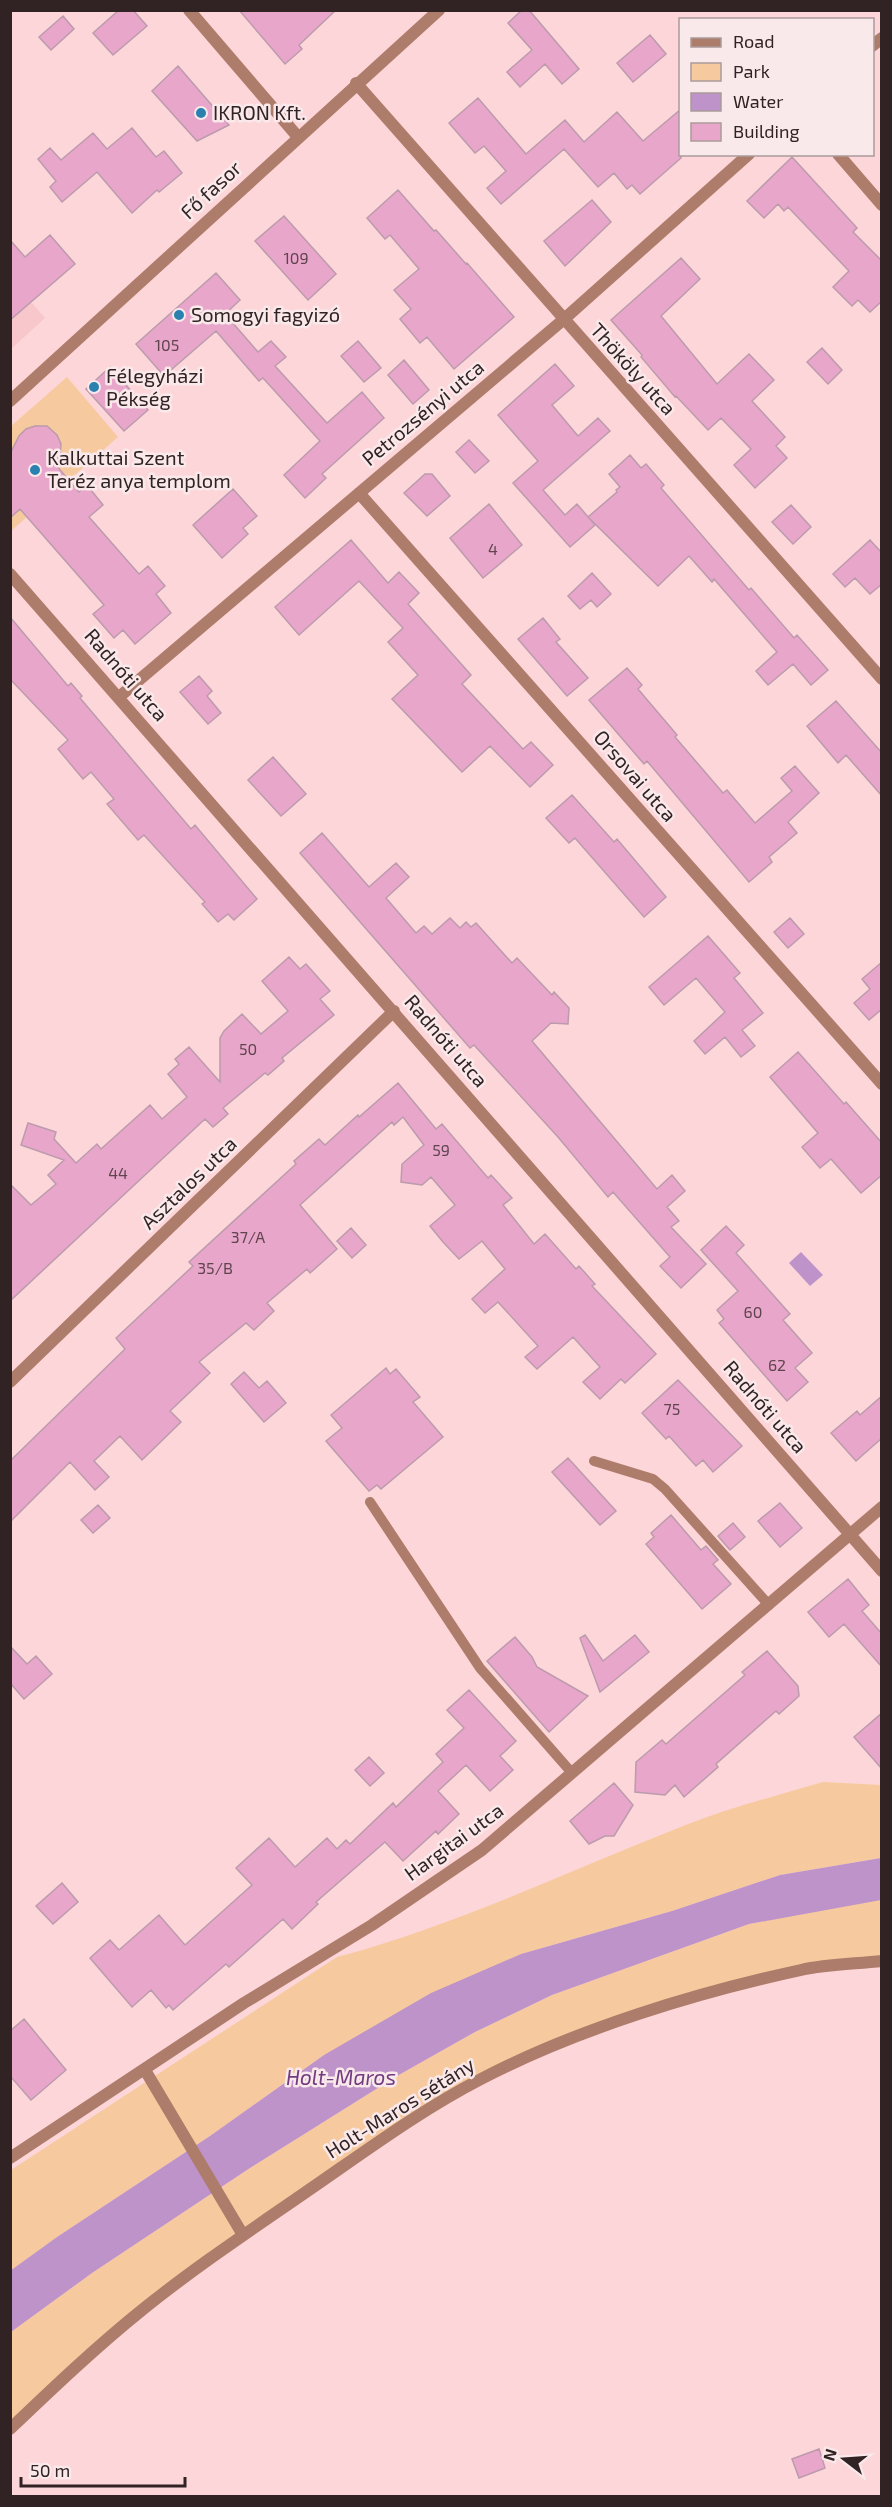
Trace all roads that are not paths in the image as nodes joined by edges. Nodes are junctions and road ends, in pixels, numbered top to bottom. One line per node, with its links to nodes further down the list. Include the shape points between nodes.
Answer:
1 (189, 10): 4 (street)
2 (439, 10): 3 (street, Fő fasor)
3 (356, 84): 4 (street, Fő fasor); 8 (street, Thököly utca)
4 (298, 137): 9 (street, Fő fasor)
5 (747, 156): 8 (street, Petrozsényi utca)
6 (840, 156): 7 (street)
7 (882, 205)
8 (563, 320): 10 (street, Petrozsényi utca); 12 (street, Thököly utca)
9 (11, 400)
10 (359, 493): 13 (street, Petrozsényi utca); 15 (street, Orsovai utca)
11 (10, 574): 13 (street, Radnóti utca)
12 (882, 679)
13 (119, 697): 14 (street, Radnóti utca)
14 (394, 1011): 16 (street, Asztalos utca); 20 (street, Radnóti utca)
15 (882, 1084)
16 (10, 1382)
17 (594, 1461): 22 (lane, via 653,1479)
18 (370, 1502): 23 (lane, via 480,1668)
19 (882, 1507): 20 (street, Hargitai utca)
20 (851, 1535): 21 (street, Radnóti utca); 22 (street, Hargitai utca)
21 (882, 1571)
22 (769, 1605): 23 (street, Hargitai utca)
23 (572, 1773): 25 (street, Hargitai utca, via 482,1850)
24 (882, 1962): 27 (street, Holt-Maros sétány, via 803,1969 708,1994 539,2051 435,2105)
25 (145, 2070): 26 (street, Hargitai utca); 27 (street)
26 (10, 2158)
27 (243, 2235): 28 (street, Holt-Maros sétány, via 142,2310)
28 (10, 2429)

